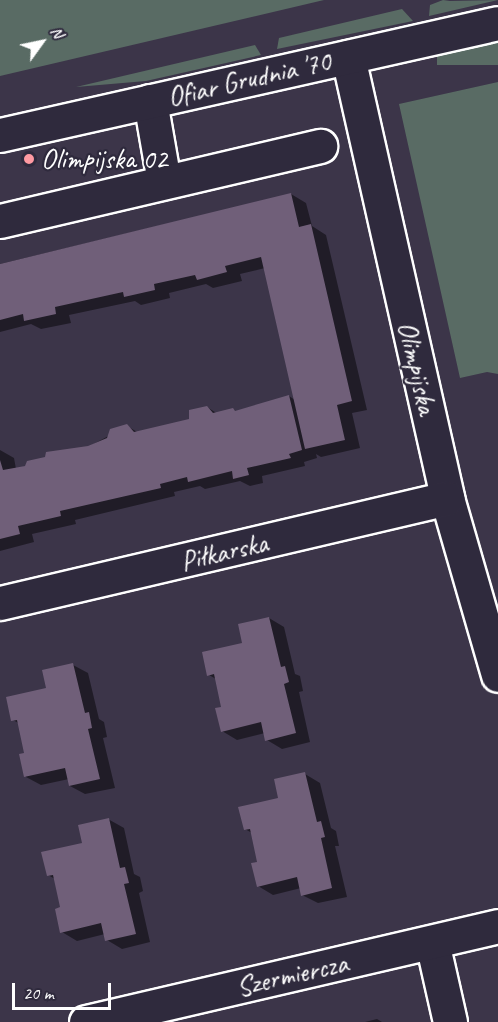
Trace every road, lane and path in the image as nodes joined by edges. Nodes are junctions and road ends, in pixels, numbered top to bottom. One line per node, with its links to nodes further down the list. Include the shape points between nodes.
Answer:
1 (498, 23): 2 (street, Ofiar Grudnia '70)
2 (348, 57): 3 (street, Ofiar Grudnia '70); 8 (street, Olimpijska)
3 (150, 101): 4 (street, Ofiar Grudnia '70); 6 (street)
4 (0, 135)
5 (320, 146): 6 (street)
6 (164, 181): 7 (street)
7 (0, 221)
8 (447, 498): 9 (street, Piłkarska); 10 (street, Olimpijska)
9 (0, 603)
10 (498, 675)
11 (498, 926): 12 (street, Szermiercza)
12 (432, 942): 13 (street, Szermiercza); 14 (street)
13 (86, 1022)
14 (450, 1022)

